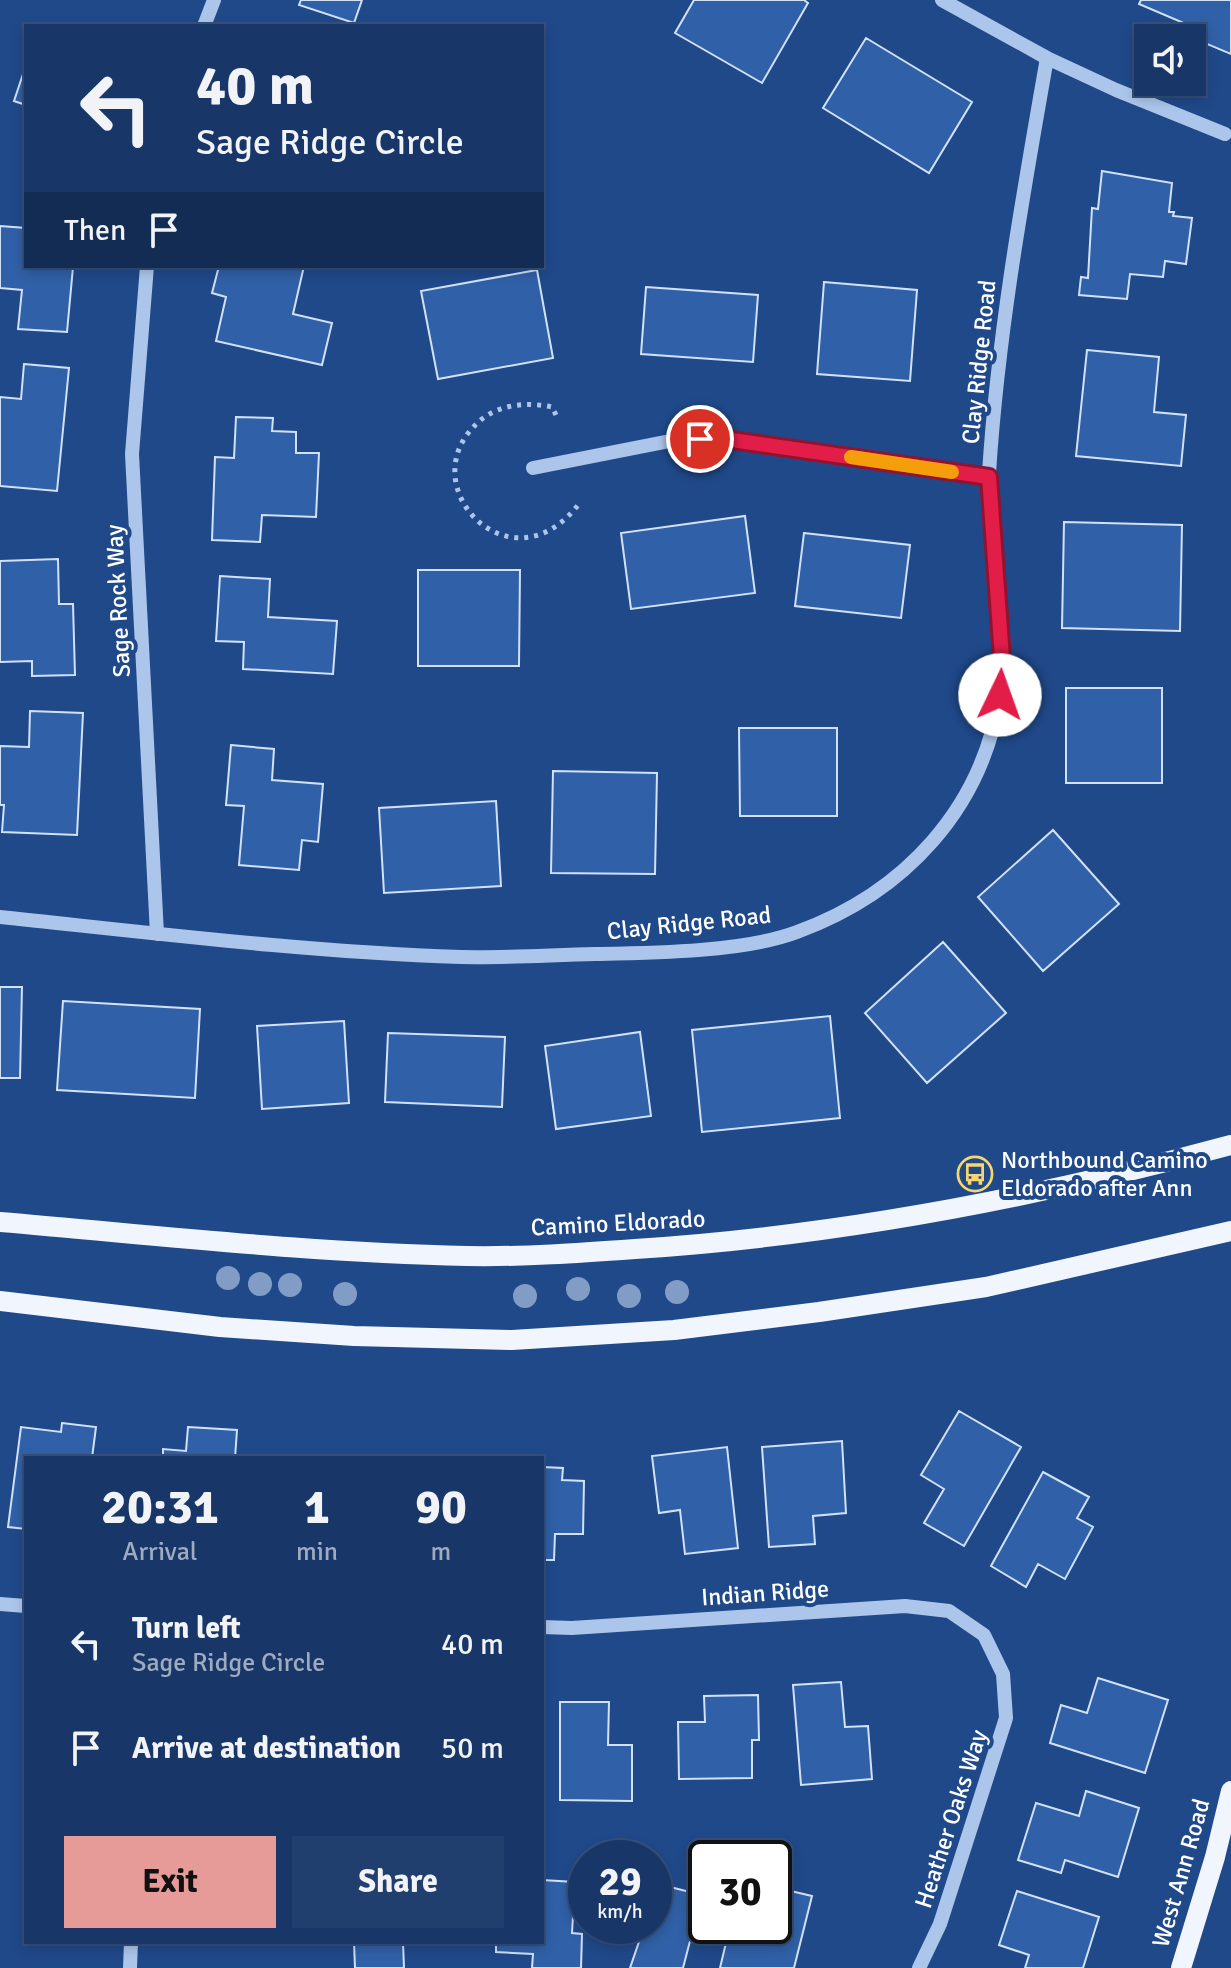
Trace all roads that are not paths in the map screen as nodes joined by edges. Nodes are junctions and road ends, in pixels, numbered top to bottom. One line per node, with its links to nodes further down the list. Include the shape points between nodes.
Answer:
1 (214, 0): 3 (street)
2 (942, 0): 4 (street)
3 (205, 24)
4 (1047, 58): 5 (street); 8 (street, Clay Ridge Road, via 1014,247)
5 (1225, 134)
6 (147, 268): 10 (street, Sage Rock Way, via 132,454)
7 (533, 468): 8 (street, via 675,440 725,439)
8 (989, 477): 10 (street, Clay Ridge Road, via 1002,658 1000,695 987,748 975,778 930,846 889,885 848,911 766,940 636,953 464,957)
9 (0, 917): 10 (street, Clay Ridge Road)
10 (157, 934)
11 (1231, 1145): 12 (main road, Camino Eldorado, via 1131,1172 856,1226 735,1243 583,1253 339,1251)
12 (0, 1222)
13 (1231, 1231): 14 (main road, via 986,1287 850,1308 674,1330 527,1339 250,1329)
14 (0, 1301)
15 (0, 1604): 16 (street)
16 (24, 1606)
17 (544, 1627): 18 (street, Indian Ridge, via 905,1606 949,1611)
18 (984, 1635): 22 (street, Heather Oaks Way, via 1003,1674 1006,1718 940,1924)
19 (1231, 1791): 23 (main road, West Ann Road)
20 (131, 1944): 21 (street)
21 (130, 1968)
22 (919, 1968)
23 (1181, 1968)

